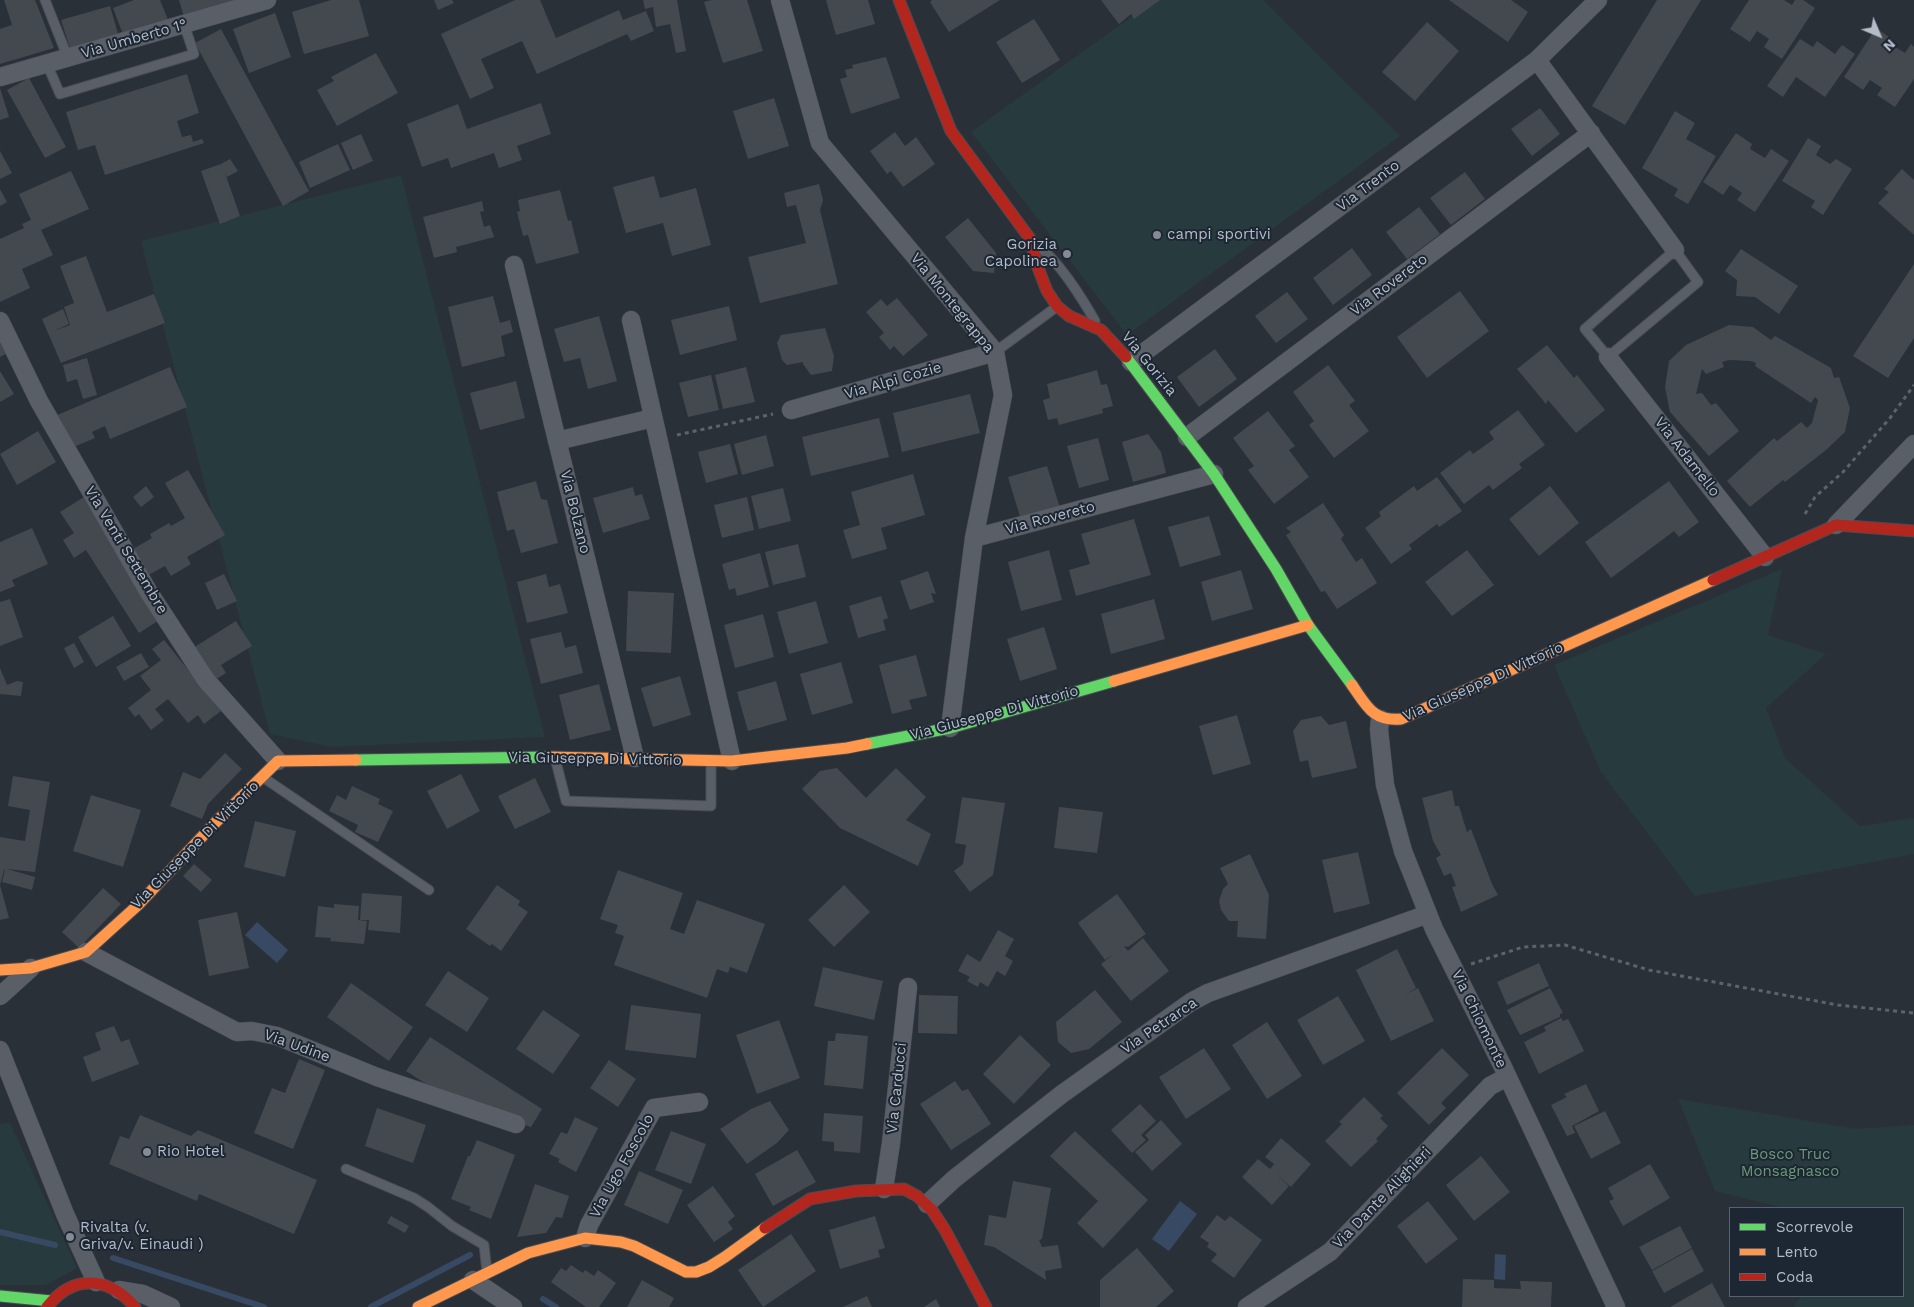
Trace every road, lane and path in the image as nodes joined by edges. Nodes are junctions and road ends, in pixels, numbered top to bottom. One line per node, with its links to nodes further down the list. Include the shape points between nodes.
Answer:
1 (44, 0): 7 (lane)
2 (267, 0): 6 (street, Via Umberto 1°)
3 (780, 0): 19 (street, Via Montegrappa, via 820,143)
4 (899, 0): 12 (street, Via Gorizia, via 951,131)
5 (1598, 0): 8 (street, Via Trento)
6 (184, 24): 7 (street, Via Umberto 1°); 9 (lane, via 194,54 60,94)
7 (68, 58): 9 (street, Via Umberto 1°)
8 (1537, 60): 11 (street); 21 (street, Via Trento)
9 (47, 64): 10 (street, Via Umberto 1°)
10 (0, 77)
11 (1591, 133): 13 (street); 25 (street, Via Rovereto)
12 (1031, 240): 15 (street, Via Gorizia, via 1041,278); 18 (lane, via 1046,251)
13 (1675, 250): 20 (lane, via 1585,329); 20 (lane, via 1698,282)
14 (514, 266): 27 (street, Via Bolzano)
15 (1057, 306): 18 (street, Via Gorizia, via 1069,316); 19 (lane)
16 (631, 320): 24 (street)
17 (0, 321): 41 (street, Via Venti Settembre, via 39,401 148,591 206,680)
18 (1101, 330): 21 (street, Via Gorizia)
19 (995, 352): 23 (street, Via Alpi Cozie); 33 (street, Via Montegrappa, via 1003,395)
20 (1608, 358): 34 (street, Via Adamello)
21 (1131, 362): 25 (street, Via Gorizia)
22 (1914, 385): 30 (path, via 1843,472 1814,497 1806,513)
23 (791, 410): 26 (path)
24 (654, 418): 26 (street); 27 (street)
25 (1187, 437): 29 (street, Via Gorizia)
26 (658, 439): 42 (street)
27 (557, 441): 39 (street, Via Bolzano)
28 (1914, 444): 31 (street)
29 (1214, 474): 33 (street, Via Rovereto); 35 (street, Via Gorizia)
30 (1798, 518)
31 (1836, 525): 32 (street, Via Giuseppe Di Vittorio); 34 (street, Via Giuseppe Di Vittorio)
32 (1914, 531)
33 (974, 538): 37 (street, Via Montegrappa)
34 (1765, 557): 36 (street, Via Giuseppe Di Vittorio, via 1401,719)
35 (1308, 625): 36 (street, Via Giuseppe Di Vittorio, via 1369,709); 37 (street, Via Giuseppe Di Vittorio)
36 (1380, 719): 45 (street, Via Chiomonte, via 1385,785 1403,851)
37 (950, 728): 42 (street, Via Giuseppe Di Vittorio, via 847,748)
38 (554, 757): 39 (street, Via Giuseppe Di Vittorio); 40 (lane, via 566,801 710,806); 41 (street, Via Giuseppe Di Vittorio)
39 (635, 758): 40 (street, Via Giuseppe Di Vittorio)
40 (711, 760): 42 (street, Via Giuseppe Di Vittorio)
41 (278, 761): 43 (street, Via Giuseppe Di Vittorio)
42 (732, 761)
43 (262, 777): 44 (lane); 46 (street, Via Giuseppe Di Vittorio, via 138,905)
44 (430, 890)
45 (1428, 914): 48 (street, Via Chiomonte); 58 (street, Via Petrarca, via 1208,993 1191,1002 1062,1094)
46 (86, 952): 47 (street, Via Giuseppe Di Vittorio); 56 (street, Via Udine, via 237,1032 277,1036 377,1077)
47 (31, 968): 49 (street, Via Giuseppe Di Vittorio); 51 (street, Via Giuseppe Di Vittorio)
48 (1454, 969): 52 (path, via 1523,946 1566,945 1649,970 1838,1005); 54 (street, Via Chiomonte)
49 (0, 970)
50 (908, 987): 59 (street, Via Carducci)
51 (0, 996)
52 (1914, 1013)
53 (0, 1050): 64 (street, via 65,1214)
54 (1507, 1077): 73 (street, Via Dante Alighieri, via 1490,1086 1330,1252); 74 (street, Via Chiomonte)
55 (699, 1102): 62 (street, Via Ugo Foscolo, via 654,1108 589,1225)
56 (516, 1124)
57 (346, 1169): 63 (lane, via 414,1198 484,1245)
58 (954, 1179): 60 (street); 61 (street, Via Petrarca)
59 (884, 1188): 60 (street); 62 (street, via 810,1199 725,1257 696,1272 686,1272 621,1242)
60 (904, 1189): 61 (street)
61 (927, 1204): 72 (street, via 945,1230)
62 (585, 1238): 63 (street, via 528,1253)
63 (480, 1276): 70 (street); 71 (street)
64 (96, 1282): 65 (street); 67 (street, via 79,1283 63,1290)
65 (119, 1290): 68 (street); 69 (street, via 144,1294)
66 (0, 1296): 67 (street)
67 (49, 1304)
68 (135, 1307)
69 (171, 1307)
70 (418, 1307)
71 (513, 1307)
72 (986, 1307)
73 (1247, 1307)
74 (1616, 1307)

